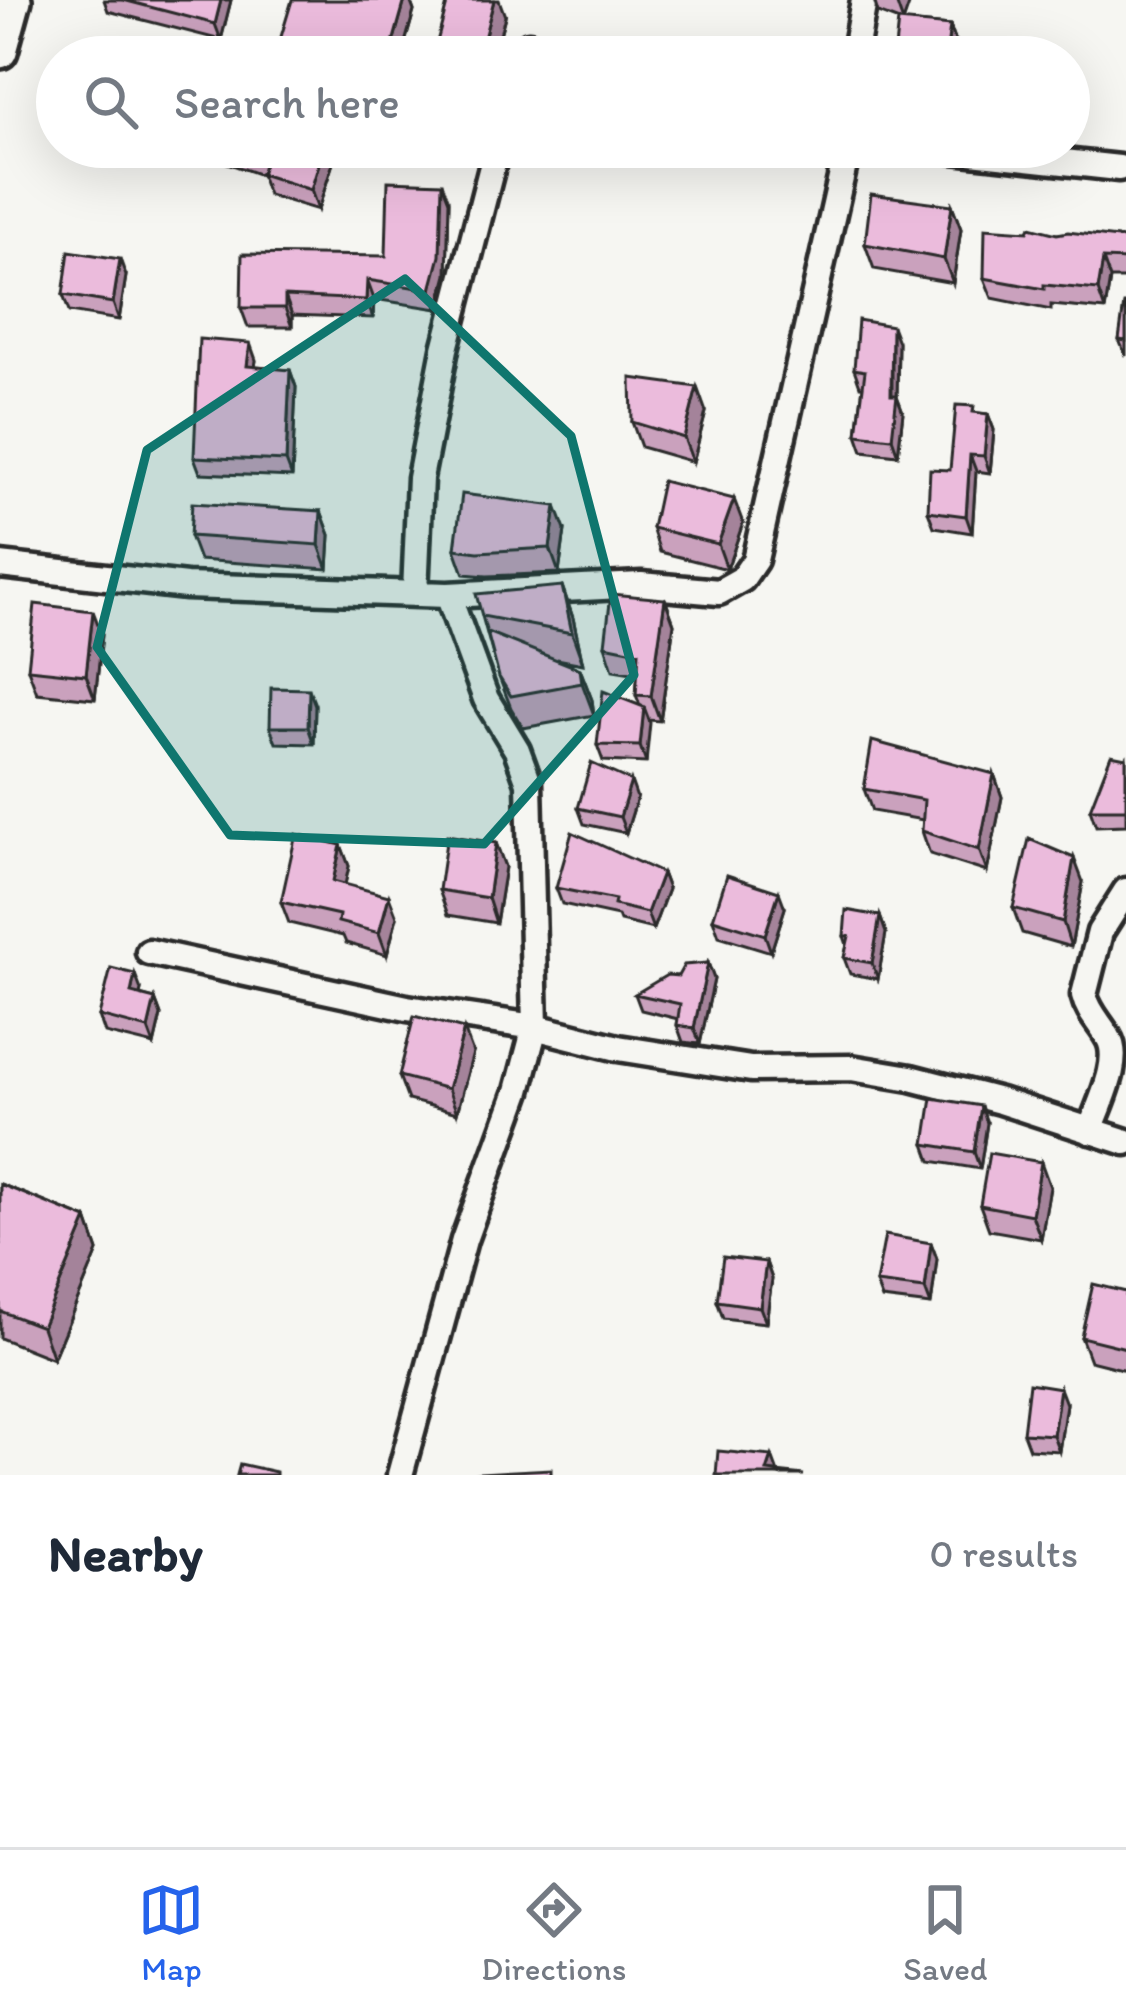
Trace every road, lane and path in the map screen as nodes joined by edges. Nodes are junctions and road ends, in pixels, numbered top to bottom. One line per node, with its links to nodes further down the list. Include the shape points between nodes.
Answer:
1 (14, 0): 4 (street)
2 (864, 0): 3 (street)
3 (858, 36)
4 (0, 51)
5 (1090, 165): 8 (street)
6 (492, 168): 10 (street, via 420,478)
7 (843, 168): 11 (street, via 755,560 742,579 719,592 641,585)
8 (1119, 168)
9 (0, 565): 10 (street, via 186,586)
10 (415, 593): 11 (street)
11 (448, 595): 14 (street, via 486,699 529,783)
12 (1126, 891): 15 (street, via 1100,932 1084,995 1113,1058)
13 (149, 952): 14 (street)
14 (535, 1027): 15 (street, via 752,1069 850,1068 911,1078); 17 (street, via 464,1240)
15 (1090, 1131): 16 (street)
16 (1126, 1142)
17 (400, 1475)

